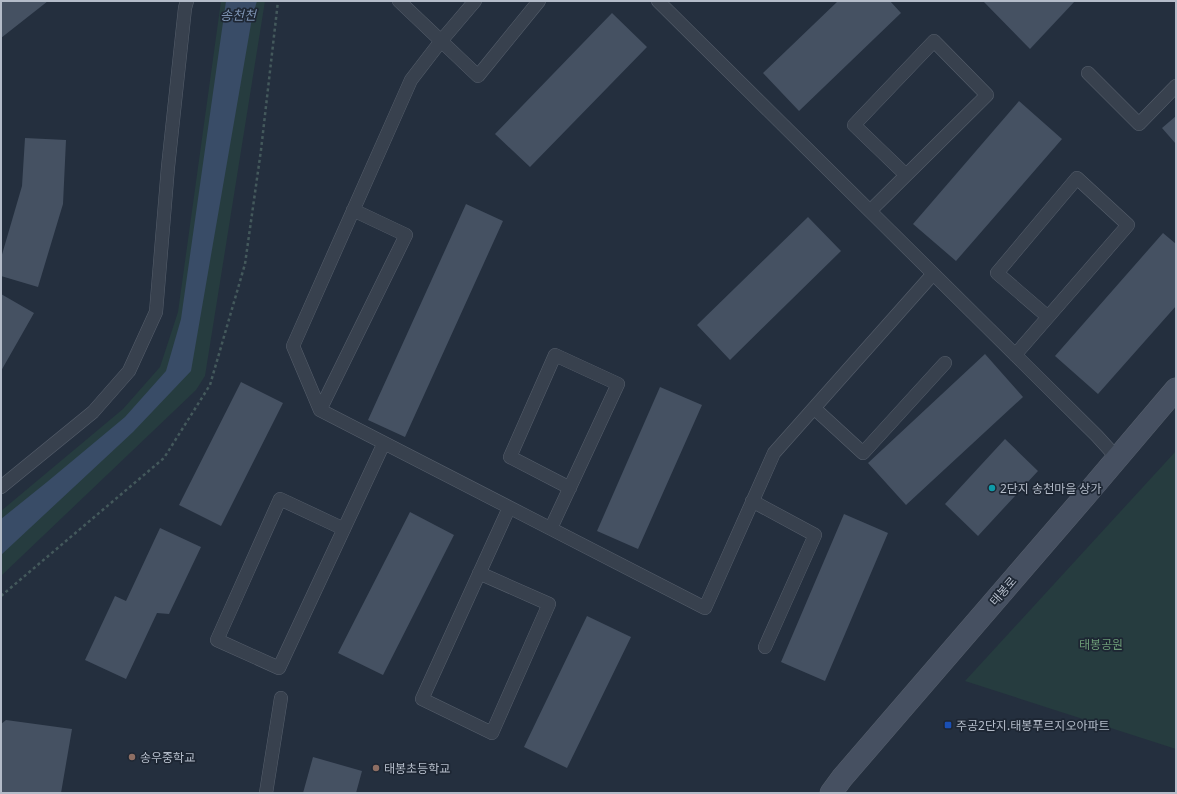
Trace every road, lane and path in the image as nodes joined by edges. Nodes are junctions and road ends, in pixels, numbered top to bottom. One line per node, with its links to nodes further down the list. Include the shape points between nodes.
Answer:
1 (187, 1): 22 (lane, via 168,167 156,312 129,371 93,412)
2 (278, 1): 29 (path, via 245,264 210,385 164,458)
3 (398, 1): 7 (lane)
4 (475, 1): 7 (lane)
5 (539, 1): 7 (lane, via 478,76)
6 (658, 1): 12 (lane)
7 (441, 41): 11 (lane, via 411,80)
8 (1088, 73): 9 (lane, via 1139,124)
9 (1176, 86)
10 (906, 175): 10 (lane, via 987,95 934,41 854,125); 12 (lane)
11 (354, 210): 19 (lane, via 293,346); 19 (lane, via 406,235)
12 (870, 211): 13 (lane)
13 (933, 274): 15 (lane); 18 (lane)
14 (1048, 317): 14 (lane, via 1128,225 1077,178 997,273); 15 (lane)
15 (1015, 355): 21 (lane)
16 (945, 363): 18 (lane, via 863,453)
17 (1176, 389): 21 (main road, 태봉로)
18 (814, 408): 24 (lane, via 774,453)
19 (320, 410): 20 (lane)
20 (384, 443): 25 (lane); 27 (lane)
21 (1117, 458): 33 (main road, 태봉로)
22 (1, 487)
23 (570, 488): 23 (lane, via 618,384 555,356 510,457); 26 (lane)
24 (752, 501): 26 (lane, via 705,608); 30 (lane, via 815,535)
25 (509, 508): 26 (lane); 28 (lane)
26 (551, 528)
27 (344, 529): 27 (lane, via 279,668 217,640 280,499)
28 (479, 573): 28 (lane, via 422,699 492,733 549,604)
29 (1, 596)
30 (765, 647)
31 (281, 698): 32 (lane)
32 (266, 793)
33 (831, 793)

